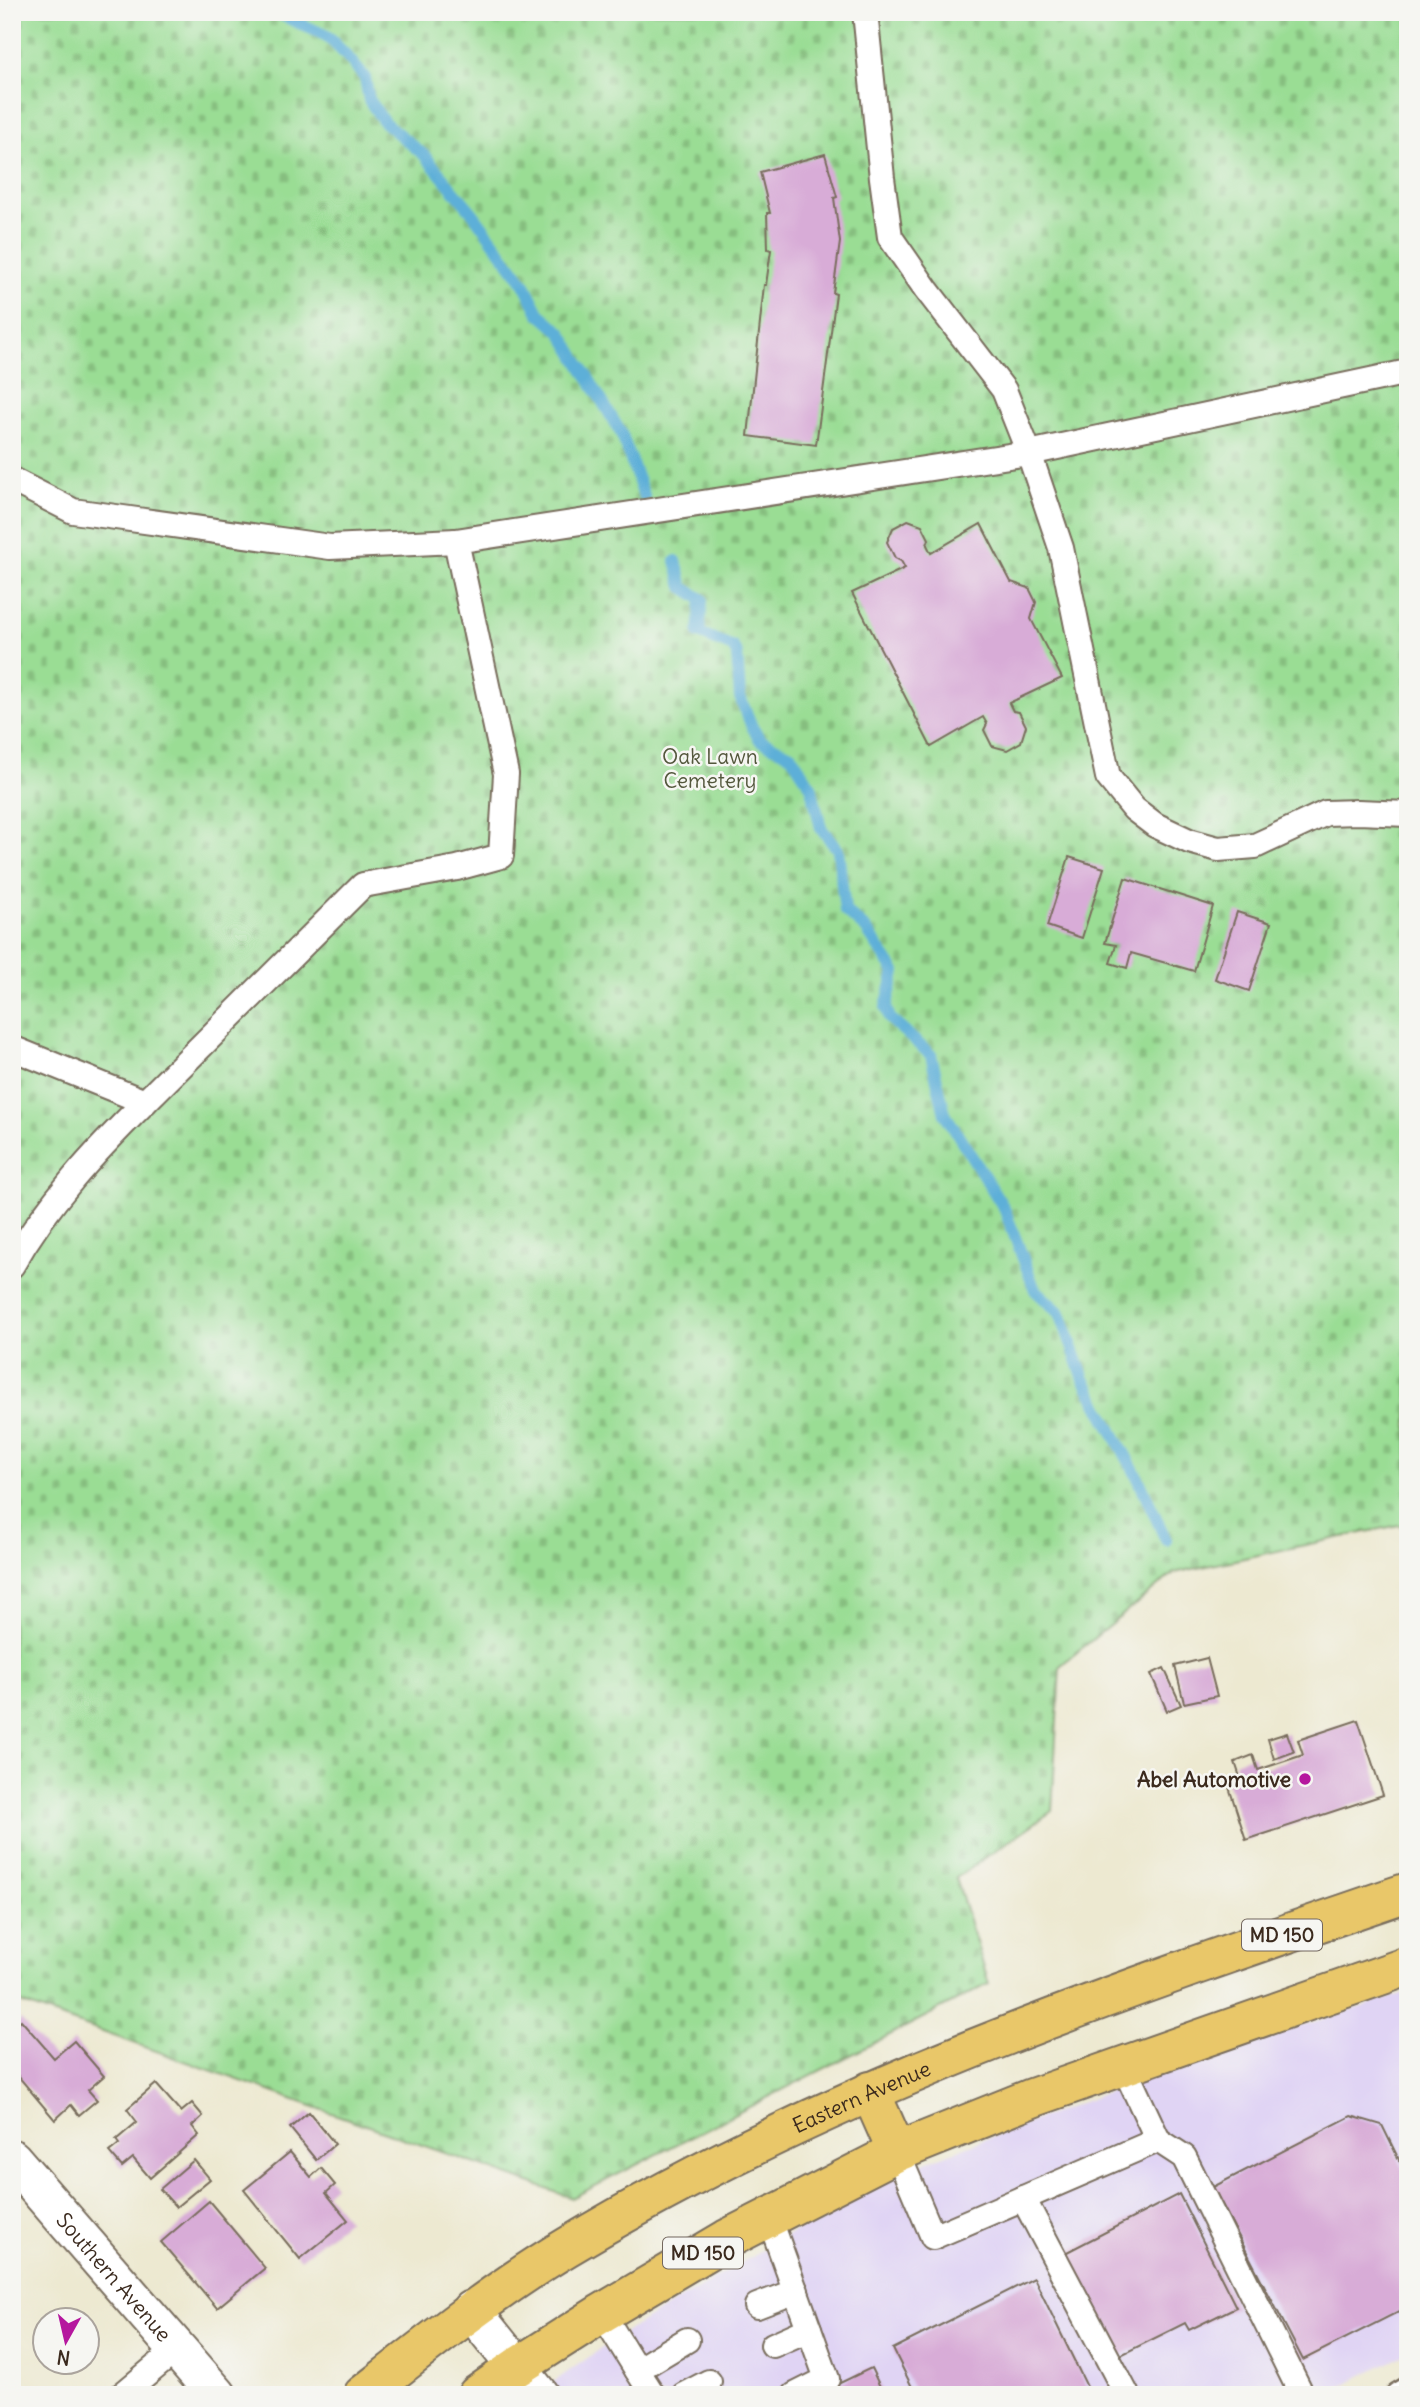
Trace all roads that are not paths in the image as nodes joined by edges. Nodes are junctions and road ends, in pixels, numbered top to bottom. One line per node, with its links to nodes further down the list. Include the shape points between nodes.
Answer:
1 (865, 12): 3 (lane, via 890,237 1004,390)
2 (1408, 372): 3 (lane)
3 (1029, 453): 5 (lane); 6 (lane, via 1061,548 1108,777 1133,809 1155,825 1218,849 1255,846 1326,813)
4 (12, 480): 5 (lane, via 73,511 330,547)
5 (456, 541): 8 (lane, via 506,774 501,856 363,885)
6 (1408, 814)
7 (12, 1048): 8 (lane)
8 (145, 1102): 9 (lane, via 97,1150 33,1228)
9 (12, 1265)
10 (1408, 1892): 13 (main road, Eastern Avenue / MD 150, via 1071,2010)
11 (1408, 1966): 12 (main road, MD 150)
12 (1123, 2065): 14 (lane); 15 (main road, MD 150)
13 (870, 2091): 15 (main road); 21 (main road, Eastern Avenue / MD 150, via 675,2186 566,2247)
14 (1158, 2140): 17 (lane); 39 (lane, via 1184,2157)
15 (897, 2152): 17 (lane, via 933,2237); 18 (main road, MD 150)
16 (12, 2159): 26 (street, Southern Avenue)
17 (1023, 2198): 38 (lane)
18 (769, 2217): 19 (lane); 22 (main road, MD 150)
19 (796, 2291): 20 (lane); 23 (lane)
20 (757, 2306)
21 (471, 2309): 28 (street); 33 (main road, Eastern Avenue / MD 150)
22 (602, 2313): 27 (lane); 28 (main road, MD 150)
23 (809, 2329): 25 (lane); 37 (lane, via 827,2379)
24 (687, 2340): 27 (lane)
25 (773, 2345)
26 (177, 2349): 31 (lane); 32 (street, Southern Avenue)
27 (637, 2370): 35 (lane)
28 (528, 2381): 34 (main road, MD 150)
29 (709, 2382): 36 (lane)
30 (1408, 2389): 40 (lane)
31 (122, 2395)
32 (217, 2395)
33 (363, 2395)
34 (477, 2395)
35 (653, 2395)
36 (684, 2395)
37 (795, 2395)
38 (1127, 2395)
39 (1302, 2395)
40 (1398, 2395)

